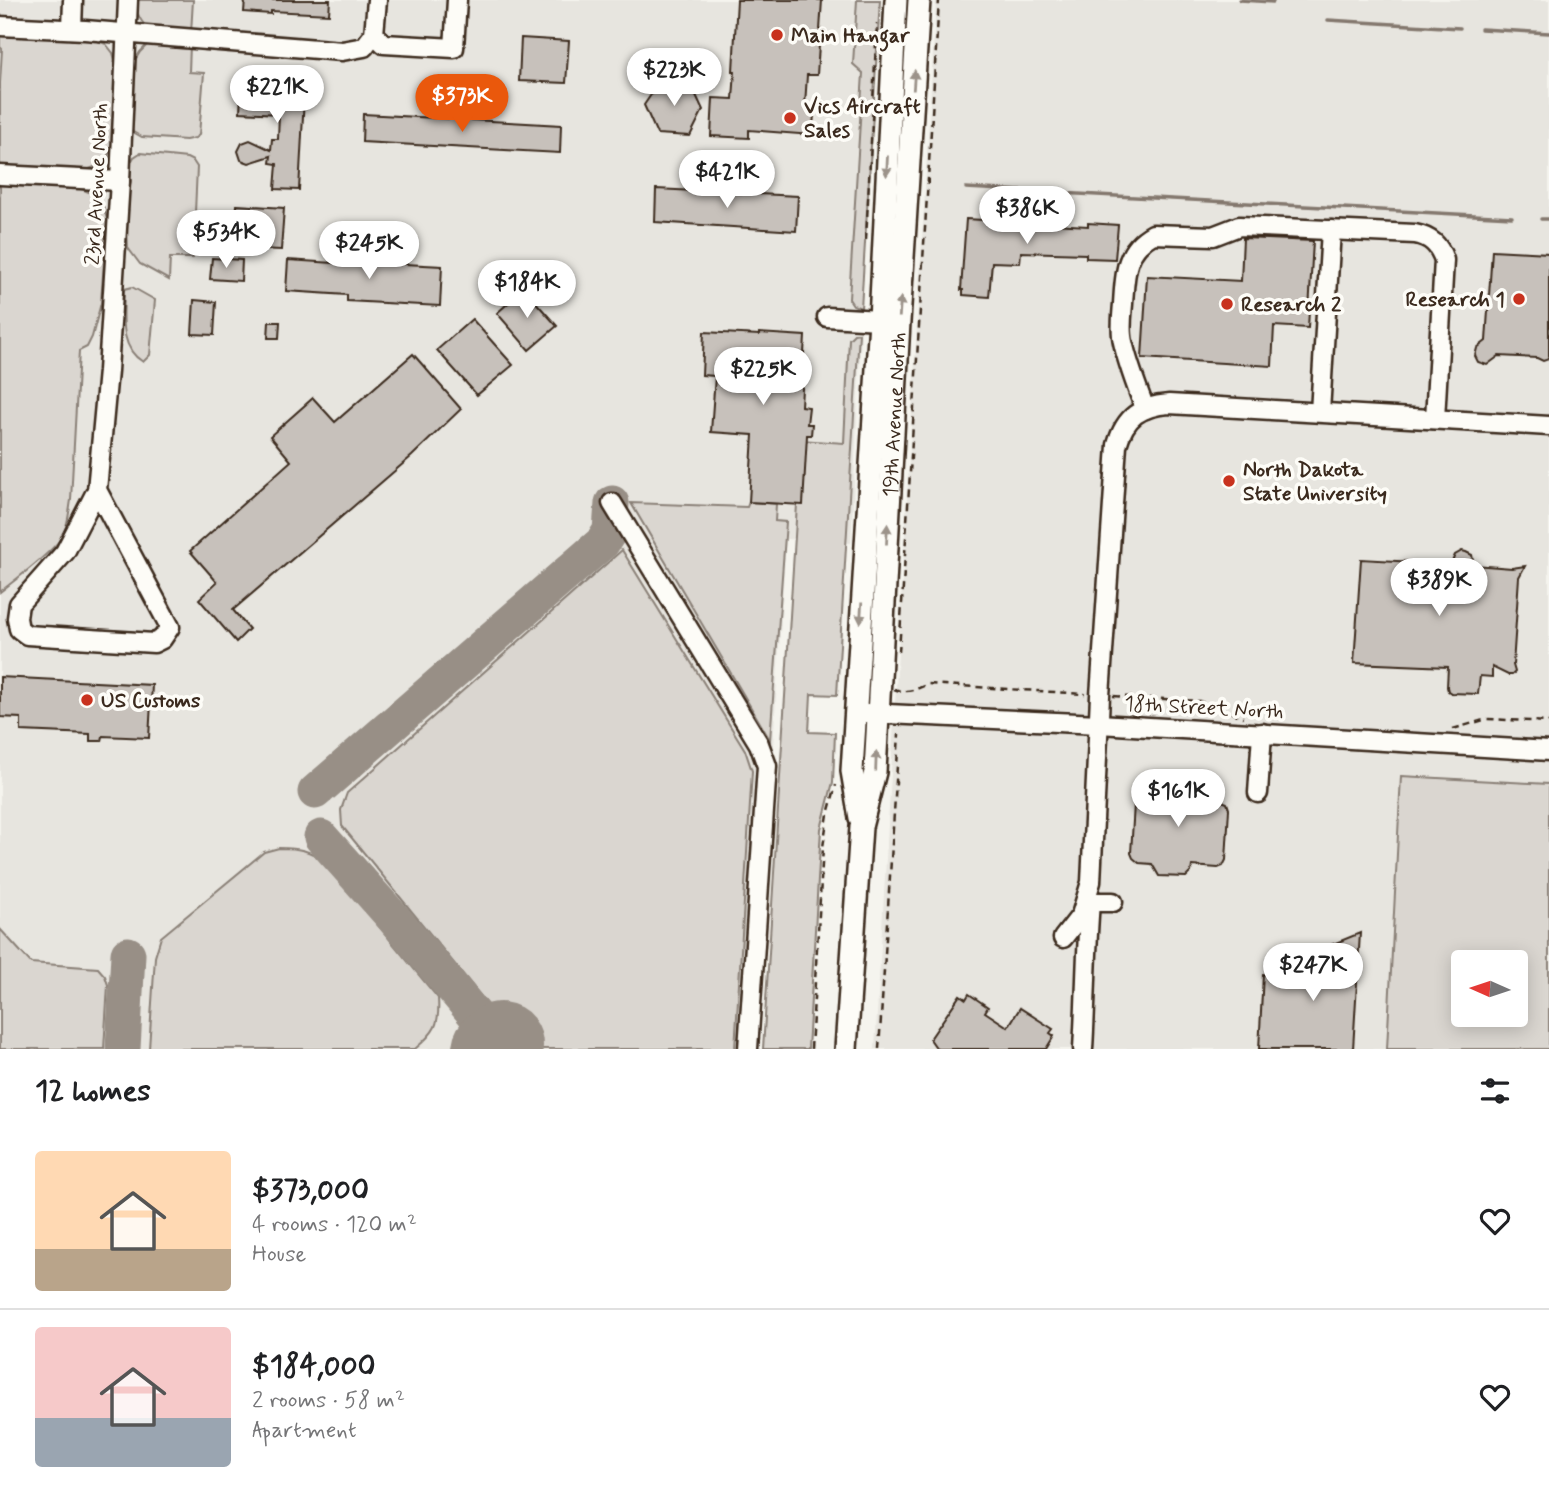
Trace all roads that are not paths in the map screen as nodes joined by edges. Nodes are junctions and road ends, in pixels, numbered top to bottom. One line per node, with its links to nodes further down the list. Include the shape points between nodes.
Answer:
1 (74, 0): 8 (street)
2 (128, 0): 9 (street, 23rd Avenue North)
3 (377, 0): 10 (street)
4 (457, 0): 10 (street, via 454,48 384,44)
5 (896, 0): 15 (main road, 19th Avenue North, one-way to 15)
6 (919, 0): 23 (main road, 19th Avenue North, one-way to 6)
7 (0, 26): 8 (street)
8 (72, 29): 9 (street)
9 (126, 34): 10 (street, via 342,51 364,47); 12 (street, 23rd Avenue North)
10 (374, 34)
11 (0, 175): 12 (street)
12 (120, 181): 20 (street, 23rd Avenue North)
13 (1331, 230): 16 (street, via 1239,226 1213,236 1153,234 1145,239 1125,272 1122,338); 17 (street); 18 (street, via 1426,236 1441,250)
14 (827, 317): 15 (street)
15 (880, 320): 22 (main road, 19th Avenue North, one-way to 22)
16 (1145, 409): 17 (street, via 1169,404); 24 (street, via 1126,422 1117,445)
17 (1320, 412): 18 (street)
18 (1435, 419): 19 (street)
19 (1549, 426)
20 (97, 490): 20 (street, via 65,552 19,604 19,629 27,635 154,643 170,627)
21 (612, 503): 33 (street, via 759,744 767,766)
22 (855, 712): 23 (street, 18th Street North); 28 (main road, 19th Avenue North, via 852,771)
23 (877, 713): 24 (street, 18th Street North); 28 (main road, 19th Avenue North, one-way to 23, via 875,772)
24 (1099, 724): 25 (street, 18th Street North); 29 (street)
25 (1262, 733): 26 (street, 18th Street North); 27 (street)
26 (1549, 751)
27 (1258, 793)
28 (861, 827): 34 (main road, 19th Avenue North)
29 (1091, 882): 30 (street); 32 (street, via 1081,915)
30 (1090, 902): 31 (street); 35 (street)
31 (1113, 902)
32 (1063, 938)
33 (748, 1049)
34 (846, 1049)
35 (1083, 1049)

